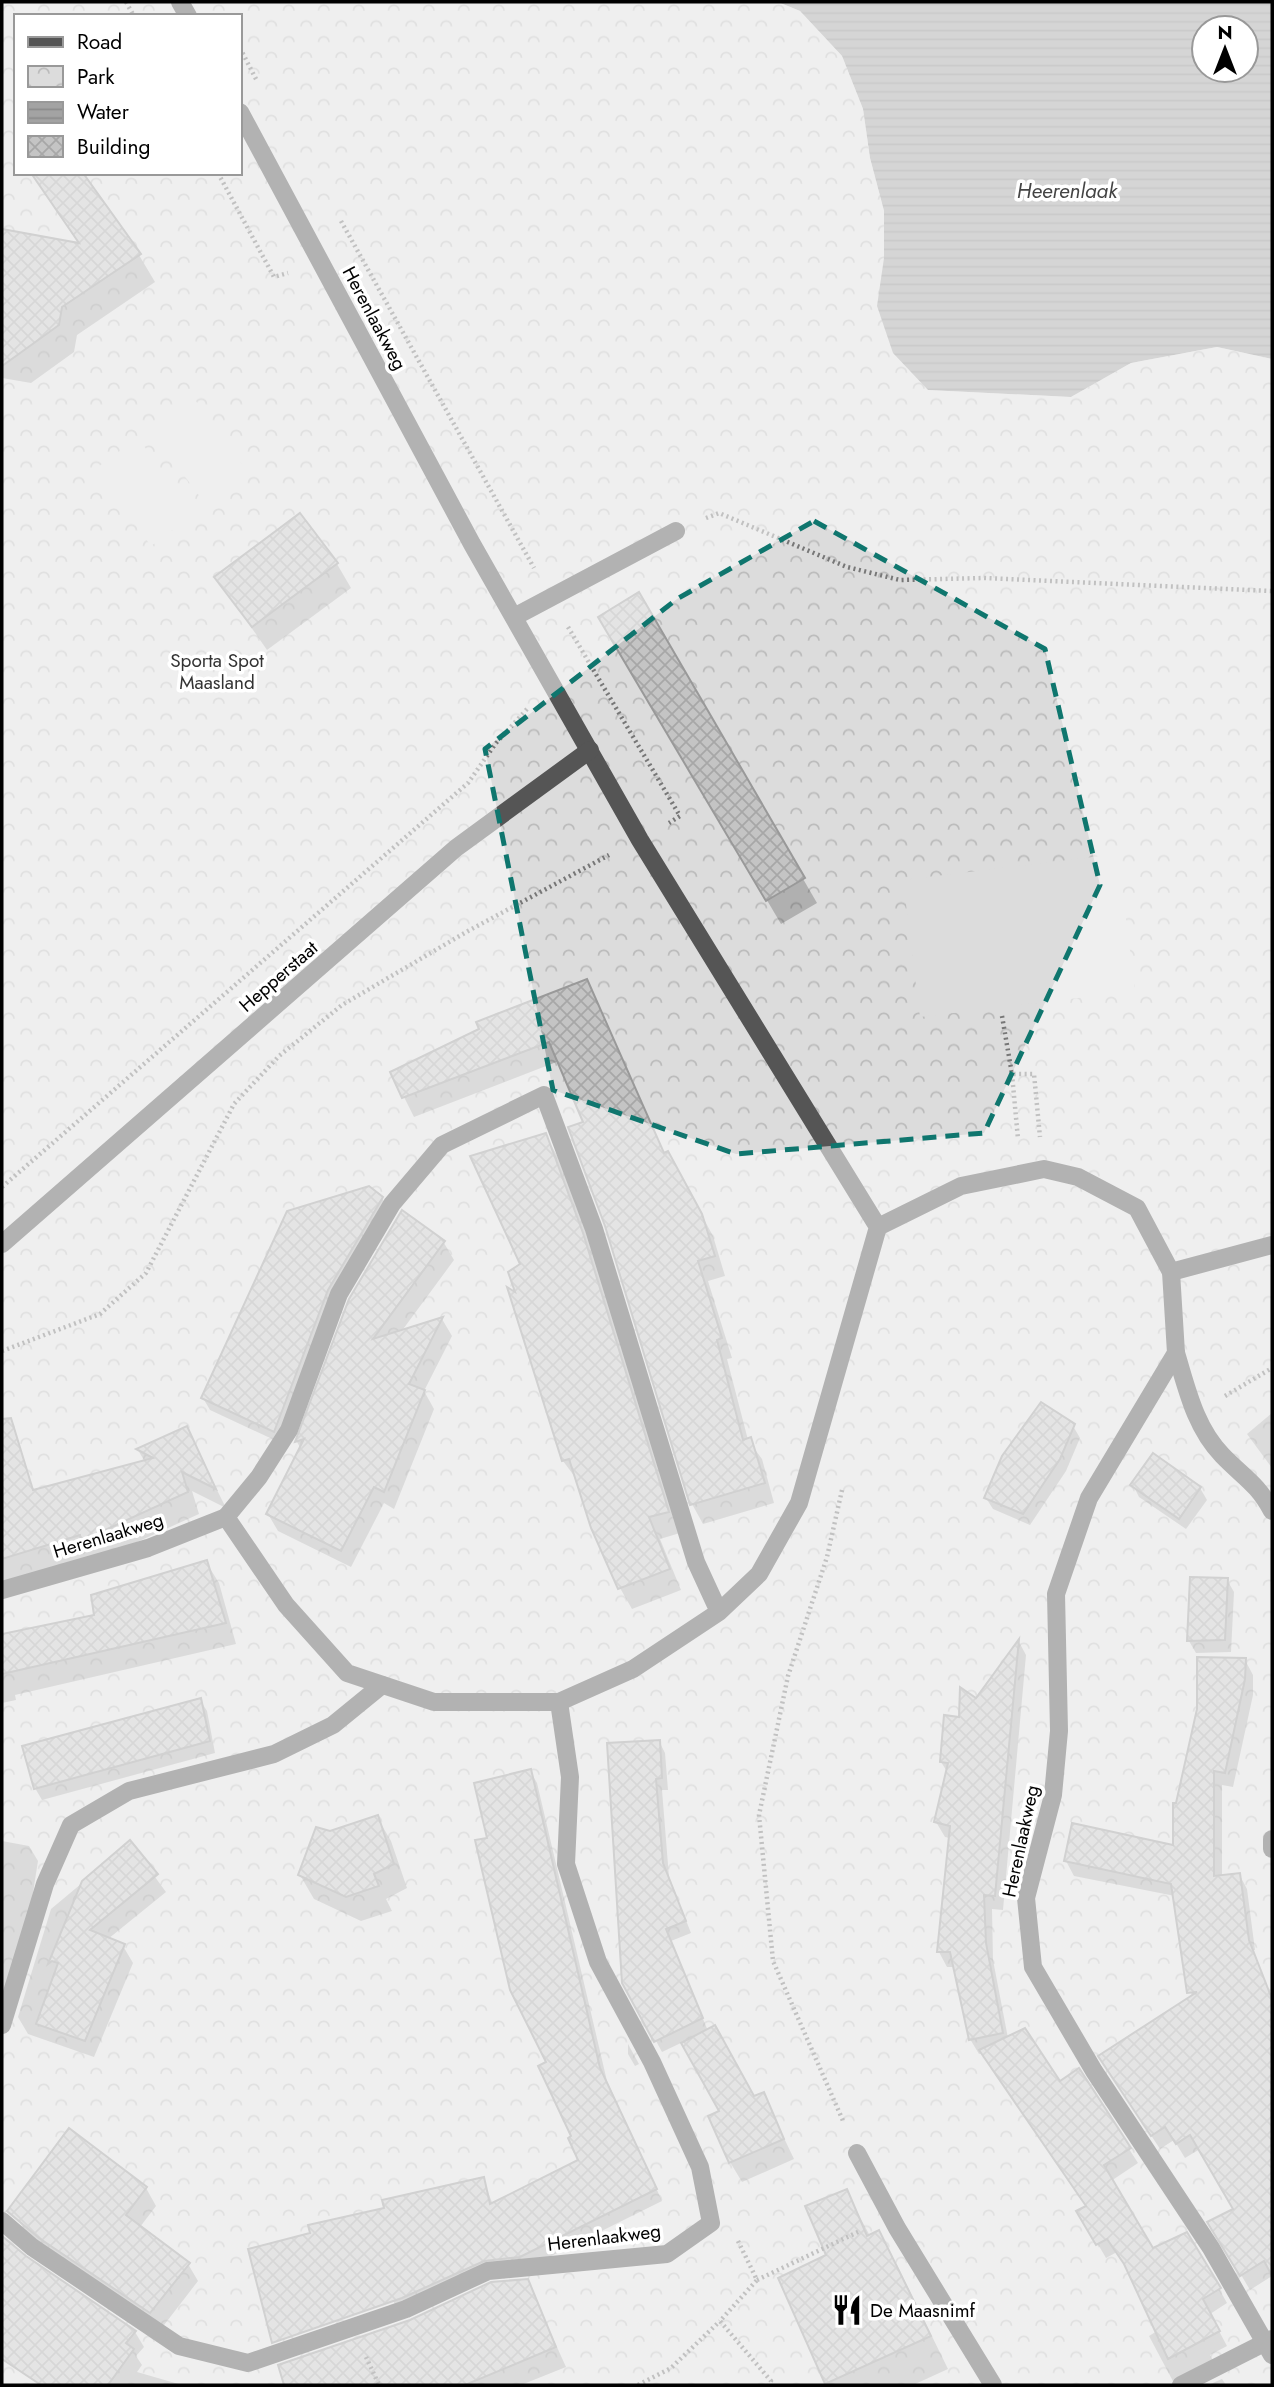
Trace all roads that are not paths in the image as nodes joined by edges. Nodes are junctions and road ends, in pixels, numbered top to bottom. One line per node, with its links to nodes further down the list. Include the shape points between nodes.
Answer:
1 (242, 116): 3 (street, Herenlaakweg)
2 (676, 531): 3 (street)
3 (514, 617): 4 (street, Herenlaakweg)
4 (590, 750): 5 (street, Herenlaakweg, via 640,840); 6 (street, Hepperstaat, via 457,848)
5 (878, 1227): 8 (street, via 961,1186 1044,1169 1078,1177 1137,1208); 13 (street, via 799,1503 759,1574)
6 (2, 1244)
7 (1272, 1245): 8 (street)
8 (1171, 1272): 9 (street)
9 (1176, 1353): 10 (street, via 1194,1415 1221,1454 1260,1489); 21 (street, Herenlaakweg, via 1089,1498 1056,1594 1059,1731 1053,1795 1026,1898 1032,1967)
10 (1272, 1511)
11 (226, 1517): 12 (street, Herenlaakweg, via 148,1548); 13 (street, via 289,1430 339,1294 391,1203 442,1145 544,1096 594,1229 696,1562); 14 (street, via 286,1605 347,1674)
12 (2, 1590)
13 (719, 1612): 15 (street, via 633,1669)
14 (382, 1685): 15 (street, via 434,1703); 18 (street, via 333,1725 274,1754 129,1791 71,1825 45,1884)
15 (558, 1702): 20 (street, Herenlaakweg, via 570,1777 566,1864 598,1962 652,2062 700,2167 711,2223 667,2254 488,2271 406,2309 248,2363 179,2346 32,2247)
16 (1272, 1839): 17 (street)
17 (1272, 1849)
18 (2, 2025)
19 (857, 2153): 22 (street, via 890,2217)
20 (2, 2221)
21 (1270, 2345): 23 (street, Herenlaakweg)
22 (993, 2385)
23 (1181, 2385)

